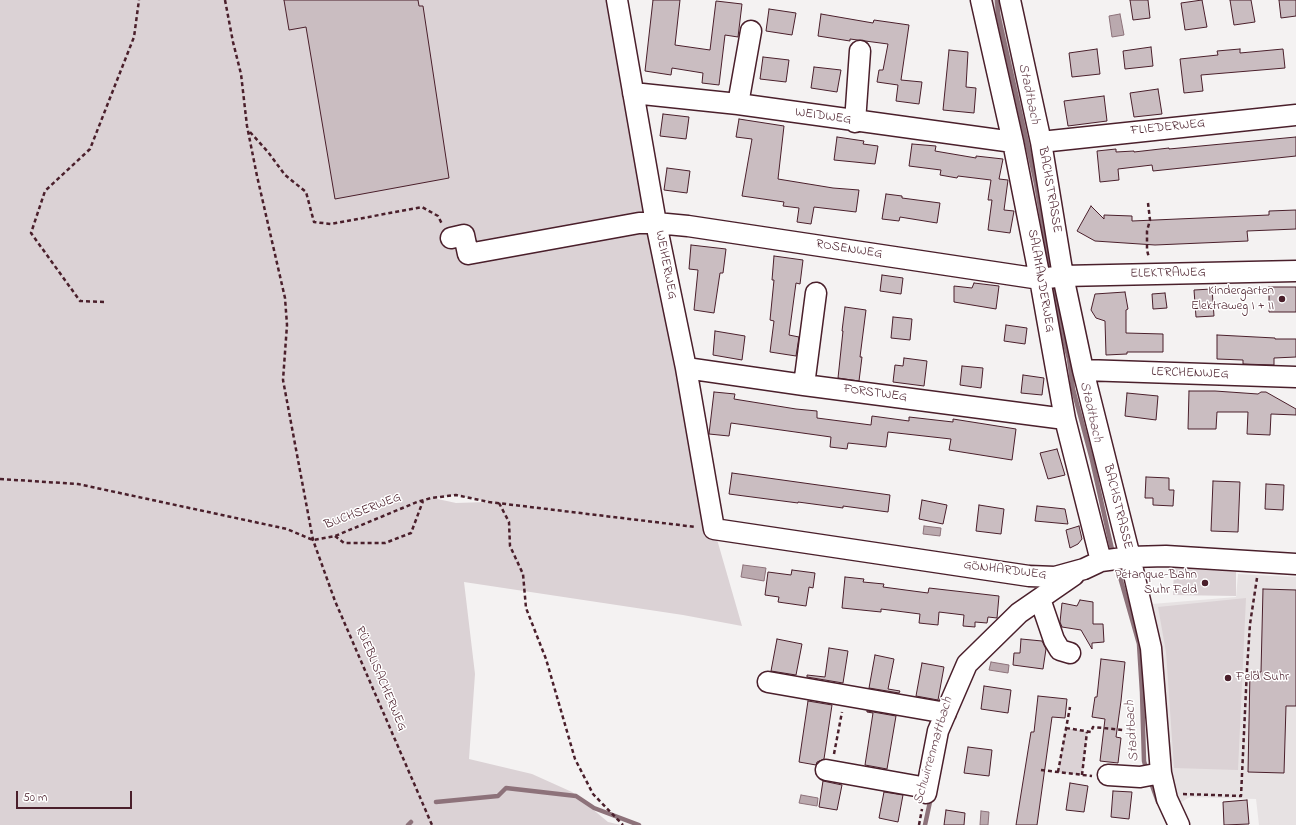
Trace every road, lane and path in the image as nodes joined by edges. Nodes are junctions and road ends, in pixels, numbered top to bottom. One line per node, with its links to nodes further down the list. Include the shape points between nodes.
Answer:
1 (139, 0): 23 (path, via 134,37 90,149 45,191 31,233 80,301)
2 (225, 0): 12 (path, RÜEBLISACHERWEG, via 242,74)
3 (617, 0): 8 (street, WEIHERWEG)
4 (980, 0): 13 (street, SALAMANDERWEG)
5 (1010, 0): 14 (street, BACHSTRASSE)
6 (750, 31): 9 (street)
7 (860, 51): 11 (street)
8 (633, 93): 9 (street, WEIDWEG); 16 (street, WEIHERWEG)
9 (738, 104): 11 (street, WEIDWEG)
10 (1296, 115): 14 (street, FLIEDERWEG)
11 (855, 122): 13 (street, WEIDWEG)
12 (249, 130): 17 (path, via 286,176 306,192 314,222 331,224 422,207 438,216); 34 (path, RÜEBLISACHERWEG, via 285,298 287,325 283,380)
13 (1013, 142): 21 (street, SALAMANDERWEG)
14 (1041, 142): 20 (street, BACHSTRASSE)
15 (1148, 203): 19 (path)
16 (656, 223): 17 (street, ROSENWEG, via 639,223 468,254 464,235); 21 (street, ROSENWEG); 24 (street, WEIHERWEG)
17 (451, 238)
18 (1296, 271): 19 (street, ELEKTRAWEG)
19 (1148, 275): 20 (street, ELEKTRAWEG)
20 (1063, 276): 21 (street, ELEKTRAWEG); 25 (street, BACHSTRASSE)
21 (1041, 279): 28 (street, SALAMANDERWEG)
22 (816, 294): 27 (street)
23 (104, 302)
24 (686, 368): 27 (street, FORSTWEG); 32 (street, WEIHERWEG)
25 (1083, 370): 26 (street, LERCHENWEG); 35 (street, BACHSTRASSE)
26 (1296, 378)
27 (804, 385): 28 (street, FORSTWEG)
28 (1065, 419): 38 (street, SALAMANDERWEG)
29 (0, 479): 34 (path, BUCHSERWEG, via 78,484 287,529)
30 (424, 501): 31 (path, BUCHSERWEG, via 456,495); 33 (path, BUCHSERWEG); 33 (path, via 411,533 385,543 344,543)
31 (499, 503): 32 (path, BUCHSERWEG); 55 (path, via 509,522 510,546 523,574 526,608 546,659 575,759 593,794)
32 (714, 529): 38 (street, GÖNHARDWEG, via 1029,576 1055,577)
33 (334, 536): 34 (path, BUCHSERWEG)
34 (313, 540): 54 (path, RÜEBLISACHERWEG, via 335,601)
35 (1130, 557): 36 (street, GÖNHARDWEG, via 1166,556); 38 (street, GÖNHARDWEG); 50 (street, BACHSTRASSE, via 1151,648)
36 (1259, 562): 37 (street, GÖNHARDWEG); 53 (path, via 1249,632 1241,796)
37 (1296, 564)
38 (1093, 565): 39 (street)
39 (1044, 608): 40 (street, via 1054,640 1060,650); 44 (street, via 1019,613 967,664)
40 (1070, 653)
41 (768, 682): 42 (street)
42 (845, 695): 44 (street); 48 (path)
43 (1070, 707): 45 (path)
44 (946, 713): 48 (street, via 938,731 926,790)
45 (1066, 728): 47 (path); 49 (path)
46 (1123, 730): 47 (path, via 1093,727 1091,732)
47 (1087, 732): 51 (path)
48 (829, 770)
49 (1058, 772)
50 (1161, 773): 52 (street, via 1140,777); 53 (street, BACHSTRASSE)
51 (1082, 775)
52 (1108, 775)
53 (1166, 793): 56 (street, BACHSTRASSE)
54 (432, 825)
55 (623, 825)
56 (1179, 825)

